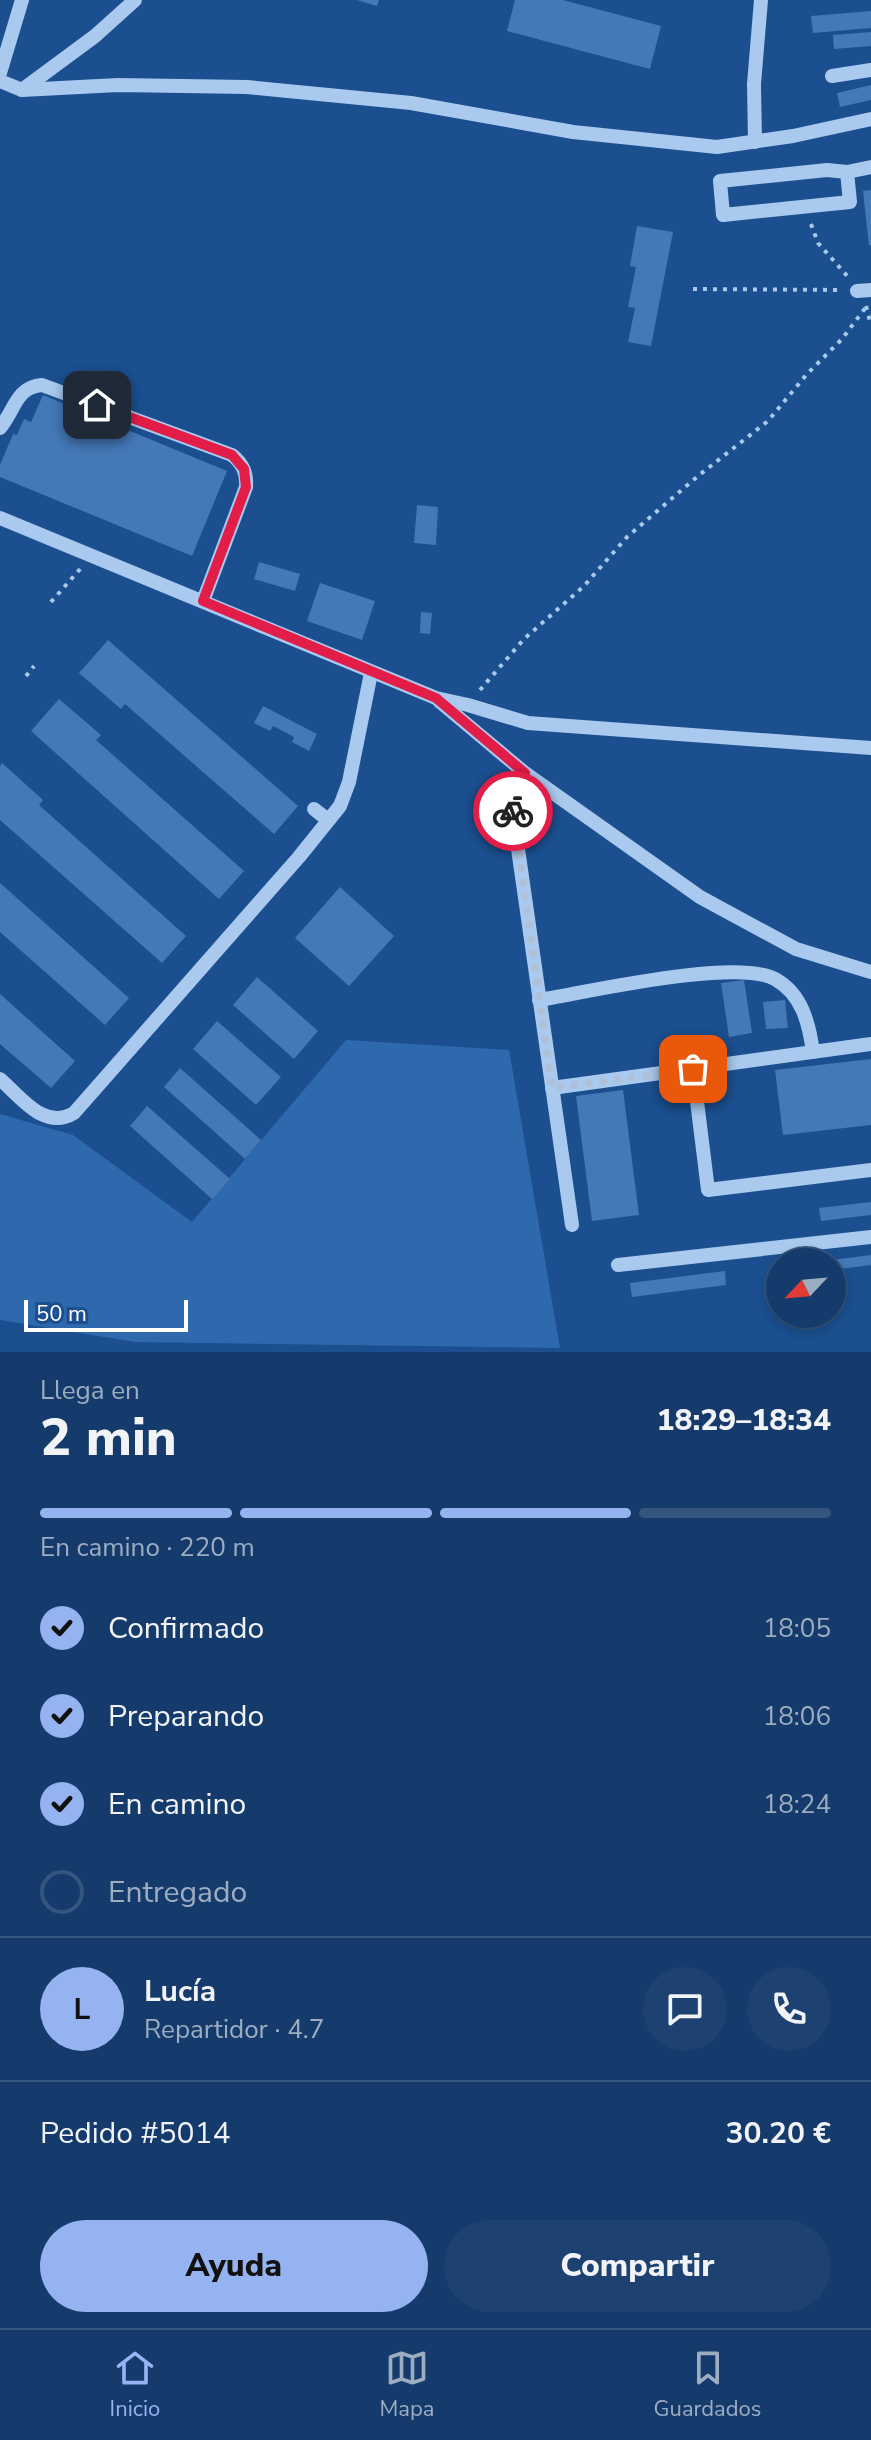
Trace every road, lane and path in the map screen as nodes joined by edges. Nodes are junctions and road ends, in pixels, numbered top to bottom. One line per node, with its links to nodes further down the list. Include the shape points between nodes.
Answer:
1 (22, 0): 5 (street)
2 (135, 0): 8 (street)
3 (761, 0): 10 (street)
4 (871, 70): 6 (street)
5 (0, 73)
6 (832, 76)
7 (0, 81): 8 (street)
8 (22, 90): 10 (street, via 247,87 411,103 573,132 717,147)
9 (871, 119): 10 (street)
10 (755, 142)
11 (871, 167): 12 (street)
12 (847, 172): 13 (street, via 850,202); 13 (street, via 720,181 723,215)
13 (804, 207): 15 (path, via 818,243)
14 (693, 289): 15 (path)
15 (864, 290): 16 (path)
16 (866, 307): 17 (path); 27 (path, via 768,421 627,537 584,586 524,639)
17 (871, 325)
18 (0, 428): 21 (street, via 18,395 42,385 232,455 247,477 246,487)
19 (0, 518): 20 (street)
20 (87, 555): 21 (street); 22 (path)
21 (203, 601): 24 (street)
22 (51, 602)
23 (34, 666): 25 (path)
24 (371, 673): 26 (street); 31 (street, via 349,782)
25 (26, 676)
26 (436, 698): 27 (street); 29 (street)
27 (468, 705): 28 (street, via 528,723)
28 (871, 748)
29 (525, 773): 32 (street, via 700,897 796,949); 33 (street, via 513,814)
30 (314, 809): 31 (street)
31 (328, 820): 37 (street, via 74,1113 58,1120 41,1116)
32 (871, 972)
33 (539, 1000): 35 (street, via 723,971 755,973 789,989 801,1005); 38 (street)
34 (871, 1044): 35 (street)
35 (813, 1052): 36 (street)
36 (693, 1069): 38 (street); 39 (street, via 708,1190)
37 (0, 1079)
38 (552, 1088): 40 (street)
39 (871, 1170)
40 (572, 1225)
41 (871, 1237): 42 (street)
42 (618, 1265)

